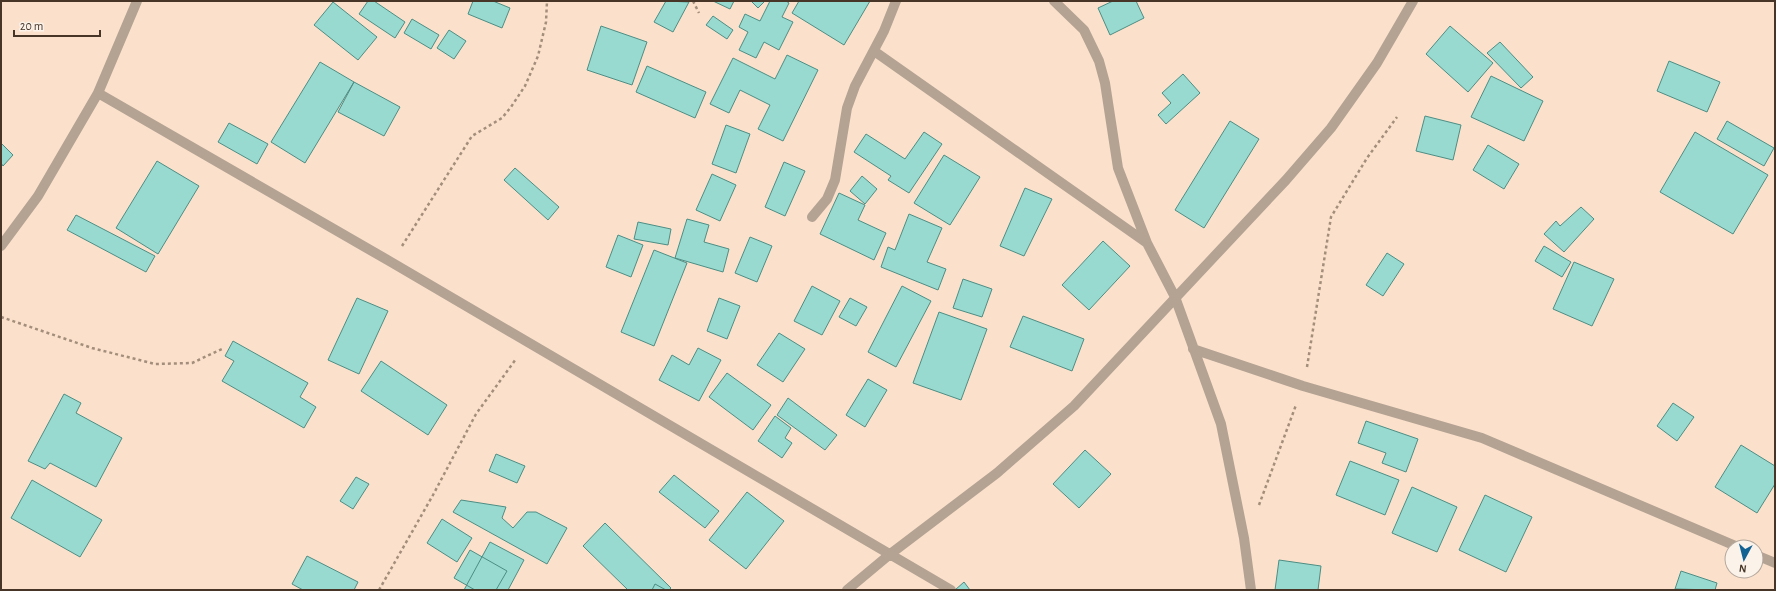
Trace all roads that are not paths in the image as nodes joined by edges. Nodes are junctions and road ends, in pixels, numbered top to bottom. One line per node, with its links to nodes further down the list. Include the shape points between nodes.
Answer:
1 (137, 1): 6 (street)
2 (896, 1): 5 (street)
3 (1054, 1): 8 (street, via 1084,30 1098,60 1105,83 1118,168)
4 (1413, 1): 10 (street, via 1376,63 1331,128 1286,180)
5 (874, 51): 7 (street, via 855,86 847,108 835,180 827,199); 8 (street)
6 (98, 93): 9 (street, via 38,196); 13 (street)
7 (812, 217)
8 (1147, 243): 10 (street)
9 (1, 246)
10 (1175, 297): 11 (street); 13 (street, via 1074,406 997,473)
11 (1193, 349): 12 (street, via 1303,386 1482,438); 18 (street, via 1221,424 1244,538)
12 (1724, 541)
13 (889, 554): 16 (street); 17 (street)
14 (1764, 558): 15 (street)
15 (1775, 563)
16 (847, 590)
17 (951, 590)
18 (1251, 590)

